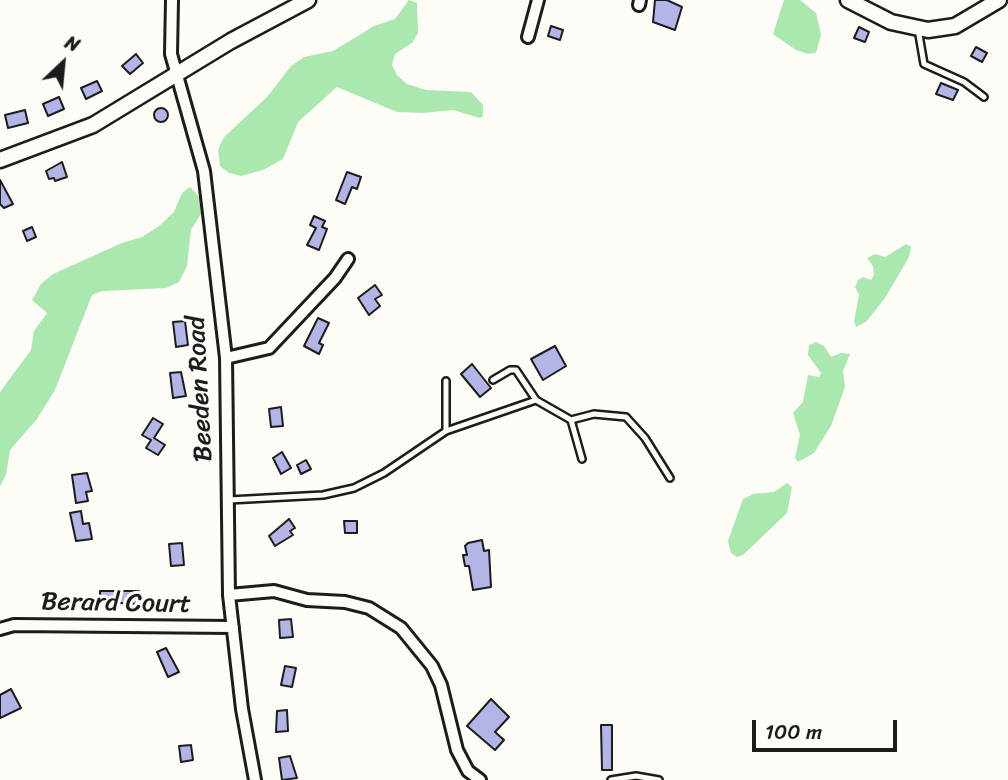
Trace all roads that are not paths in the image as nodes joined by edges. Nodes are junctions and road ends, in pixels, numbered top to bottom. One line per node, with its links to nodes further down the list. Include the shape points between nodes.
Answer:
1 (172, 0): 8 (street, Beeden Road, via 171,54)
2 (308, 0): 8 (street)
3 (538, 0): 7 (street)
4 (848, 0): 6 (street, via 891,22)
5 (999, 0): 6 (street, via 955,26)
6 (918, 29): 9 (lane, via 924,64 964,82)
7 (528, 37)
8 (176, 75): 10 (street, via 75,134); 12 (street, Beeden Road, via 204,171)
9 (984, 97)
10 (0, 160)
11 (348, 259): 12 (street, via 269,348)
12 (226, 358): 20 (street, Beeden Road)
13 (446, 380): 17 (lane)
14 (493, 380): 15 (lane, via 516,370)
15 (536, 400): 16 (lane); 17 (lane)
16 (571, 420): 18 (lane); 19 (lane, via 594,414 626,417)
17 (446, 432): 20 (lane, via 354,488 323,495)
18 (582, 459)
19 (670, 478)
20 (229, 500): 21 (street, Beeden Road)
21 (229, 594): 22 (street, Beeden Road); 25 (street, via 274,591 307,600 345,602 369,608 401,628 432,666 444,694 457,750 468,771)
22 (233, 627): 23 (street, Berard Court, via 14,625); 24 (street, Beeden Road)
23 (0, 629)
24 (255, 780)
25 (480, 780)
26 (611, 780): 27 (lane, via 636,776)
27 (659, 780)

